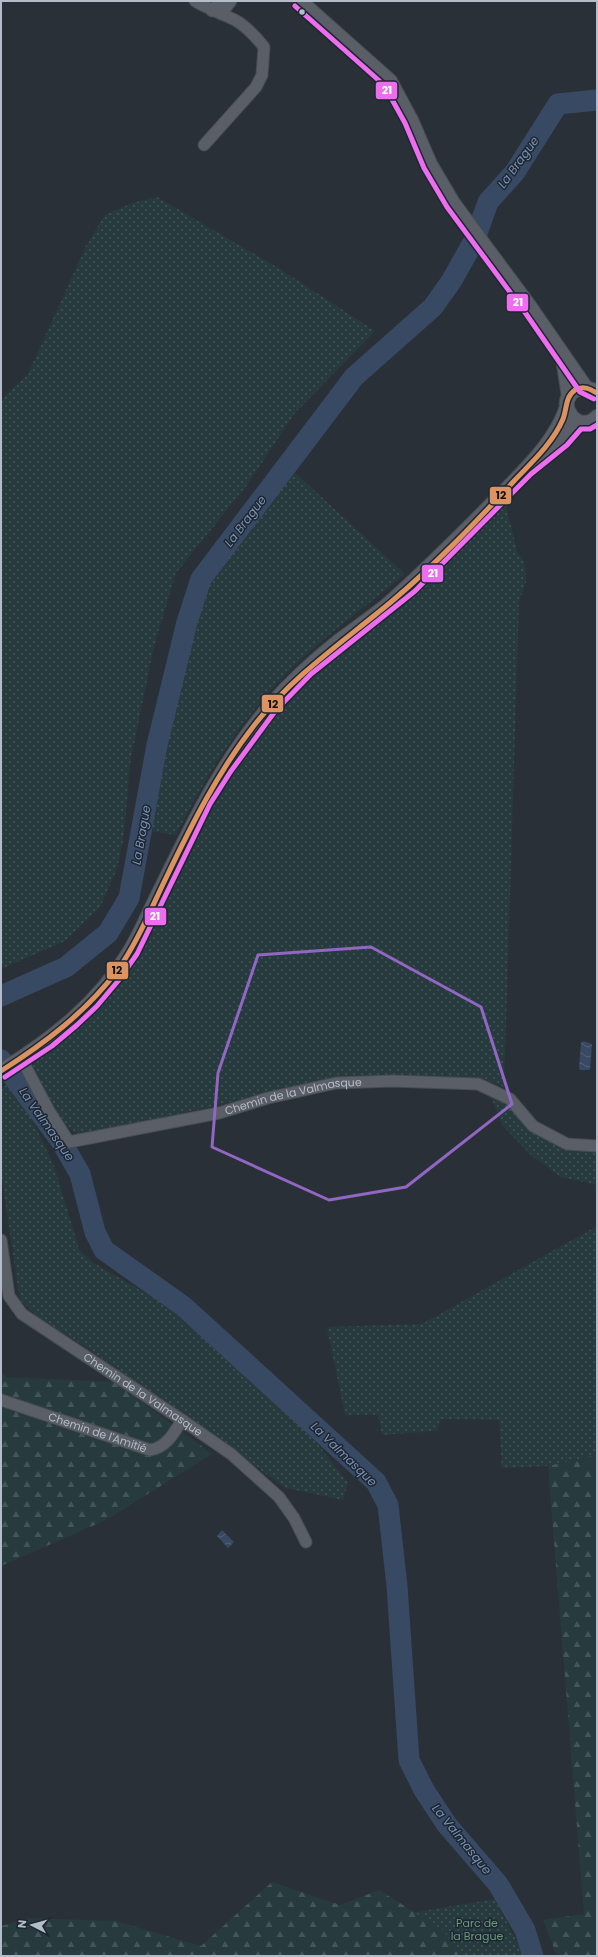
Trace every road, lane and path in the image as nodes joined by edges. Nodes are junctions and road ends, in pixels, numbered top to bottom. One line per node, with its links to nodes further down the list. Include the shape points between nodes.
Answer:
1 (195, 1): 5 (street)
2 (220, 1): 5 (street)
3 (231, 1): 5 (street)
4 (300, 1): 7 (street, via 390,81 452,203)
5 (217, 12): 6 (street, via 236,20 256,36 264,47 265,57 262,75 256,87)
6 (204, 145)
7 (561, 352): 8 (street); 9 (street, via 566,365)
8 (592, 390): 9 (street, via 576,390)
9 (568, 402): 11 (street, via 572,418); 12 (street, via 563,418 554,433)
10 (597, 417): 11 (street, via 589,422)
11 (578, 422): 12 (street, via 562,440)
12 (526, 469): 13 (street, via 410,586 306,669 271,705 224,767 204,801 127,956 92,1002 48,1040)
13 (17, 1061): 14 (street); 15 (street, Chemin de la Valmasque, via 69,1142 219,1113 268,1098 336,1083 392,1082 478,1084 510,1100 533,1126 567,1144)
14 (1, 1070)
15 (597, 1146)
16 (1, 1240): 18 (street, Chemin de la Valmasque, via 9,1296 22,1314)
17 (1, 1400): 18 (street, Chemin de l'Amitié, via 150,1450 159,1449 174,1434)
18 (182, 1420): 19 (street, Chemin de la Valmasque, via 231,1454 279,1496)
19 (306, 1542)

